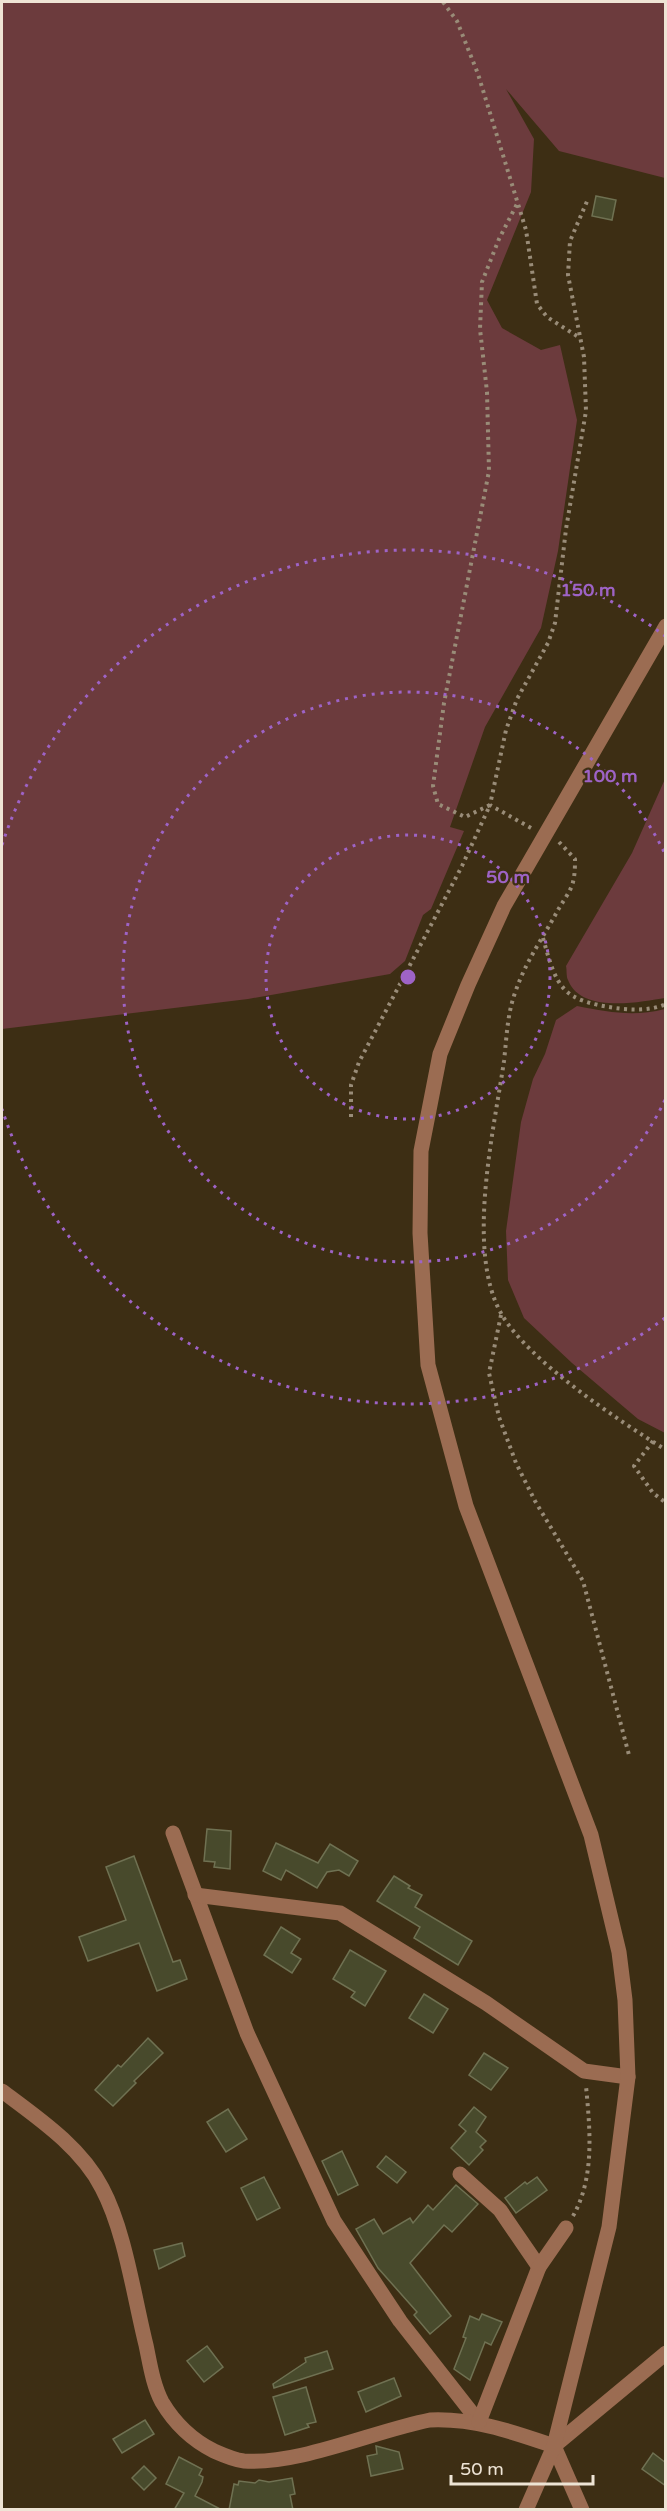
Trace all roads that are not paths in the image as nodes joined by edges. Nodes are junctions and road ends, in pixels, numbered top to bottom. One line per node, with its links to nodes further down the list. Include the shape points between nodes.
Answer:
1 (666, 626): 4 (street, via 504,906 440,1054 421,1151 420,1233 428,1365 466,1506 591,1835 619,1952)
2 (173, 1833): 3 (street)
3 (195, 1895): 4 (street, via 340,1913 486,2003 585,2071); 10 (street, via 247,2033 334,2221 400,2321)
4 (628, 2077): 11 (street, via 609,2227)
5 (2, 2091): 10 (street, via 64,2141 102,2187 123,2249 153,2378 162,2401 189,2436 242,2461 263,2461 293,2457 430,2420)
6 (460, 2174): 8 (street, via 500,2210)
7 (566, 2228): 8 (street)
8 (540, 2267): 10 (street)
9 (666, 2353): 11 (street)
10 (478, 2422): 11 (street)
11 (554, 2446): 12 (street); 13 (street)
12 (526, 2510)
13 (582, 2510)

